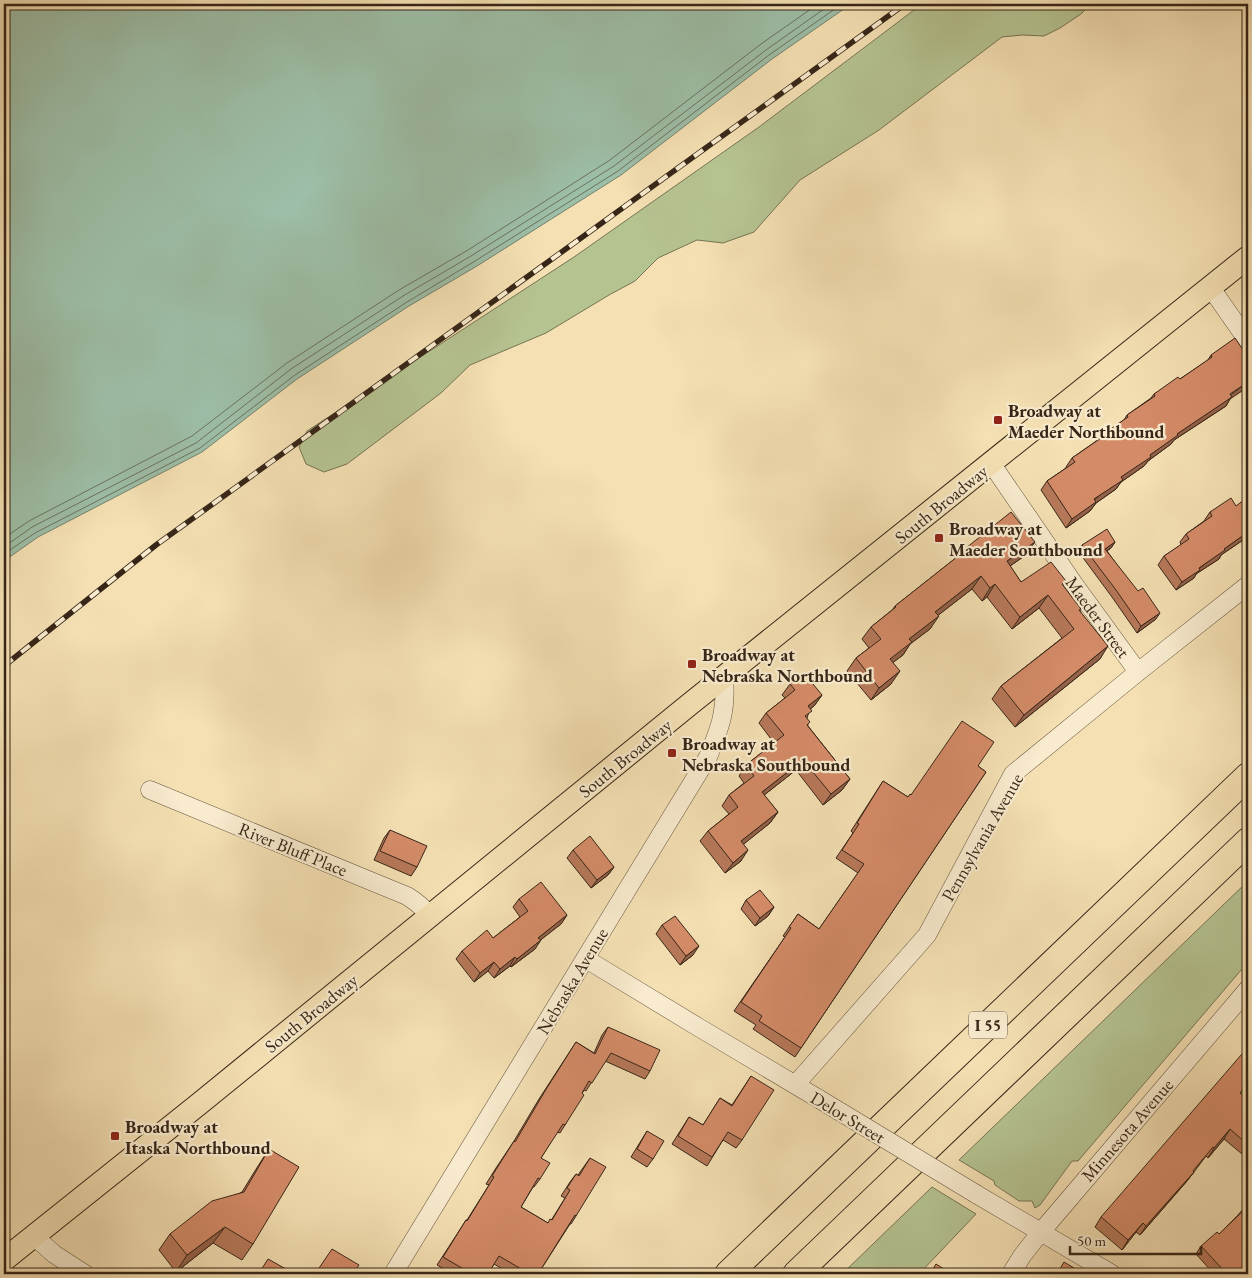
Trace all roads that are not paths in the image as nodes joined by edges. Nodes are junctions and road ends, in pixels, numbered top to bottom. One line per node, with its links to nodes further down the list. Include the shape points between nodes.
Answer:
1 (1248, 257): 2 (main road, South Broadway)
2 (1210, 288): 3 (street); 4 (main road, South Broadway)
3 (1248, 341)
4 (991, 463): 6 (street, Maeder Street); 7 (main road, South Broadway)
5 (1248, 585): 6 (street, Pennsylvania Avenue)
6 (1138, 672): 14 (street, Pennsylvania Avenue, via 1014,774 927,935)
7 (724, 678): 11 (main road, South Broadway); 12 (street, Nebraska Avenue, via 724,713 708,757)
8 (1248, 776): 20 (highway, I 55)
9 (150, 790): 11 (street, River Bluff Place, via 408,896)
10 (1248, 841): 21 (highway, I 55)
11 (430, 916): 16 (main road, South Broadway)
12 (586, 959): 14 (street, Delor Street); 19 (street, Nebraska Avenue)
13 (1248, 990): 15 (street, Minnesota Avenue)
14 (795, 1085): 15 (street, Delor Street, bridge)
15 (1040, 1232): 22 (street, Minnesota Avenue); 23 (street, Delor Street)
16 (34, 1236): 17 (main road, South Broadway); 18 (street)
17 (4, 1260)
18 (82, 1273)
19 (393, 1274)
20 (728, 1274)
21 (796, 1274)
22 (1011, 1274)
23 (1112, 1274)

